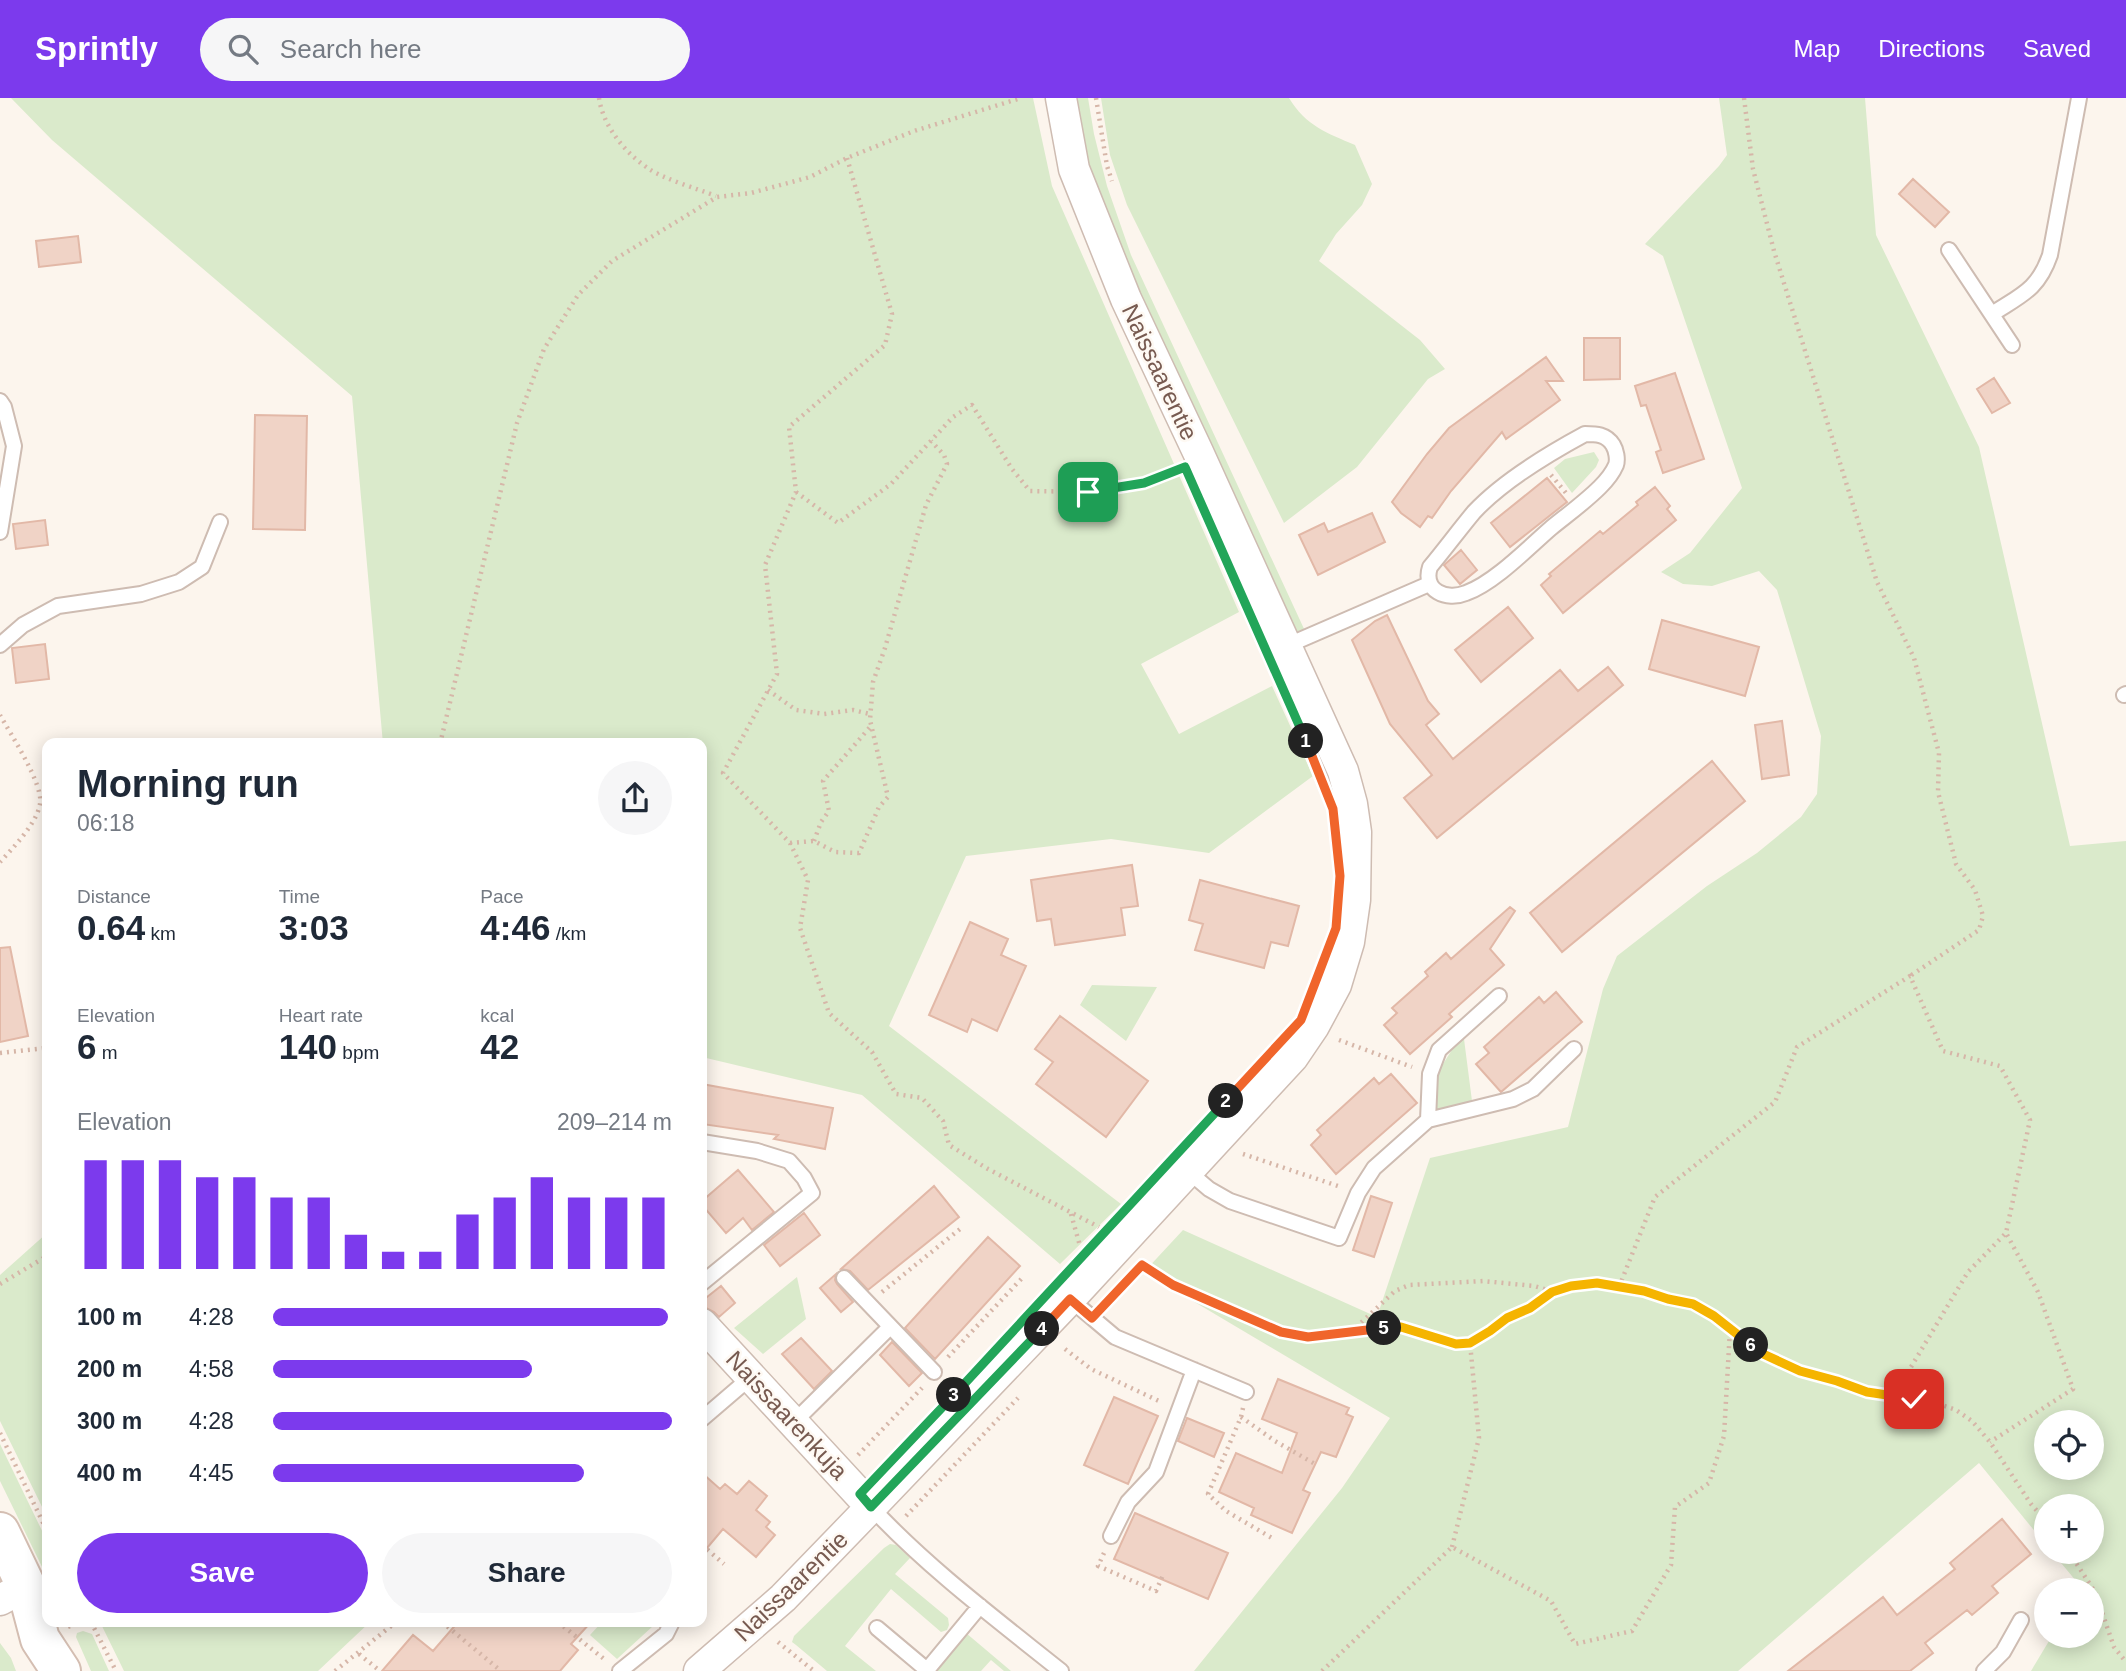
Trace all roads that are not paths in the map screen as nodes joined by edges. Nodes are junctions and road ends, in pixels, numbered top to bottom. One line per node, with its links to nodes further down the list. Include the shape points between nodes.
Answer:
1 (1061, 98): 11 (street, Naissaarentie, via 1074,169 1126,299)
2 (2079, 98): 4 (lane, via 2044,272 2032,288)
3 (1949, 250): 4 (lane)
4 (1992, 314): 5 (lane)
5 (2012, 345)
6 (0, 401): 8 (lane, via 15,446)
7 (220, 522): 10 (lane, via 202,567 179,582 141,594 58,606 23,625)
8 (0, 532)
9 (1429, 583): 9 (lane, via 1456,597 1497,574 1601,486 1616,464 1611,441 1585,434 1554,450 1496,492 1430,567); 11 (lane)
10 (0, 645)
11 (1286, 646): 16 (street, Naissaarentie, via 1343,771 1352,804 1355,900 1349,942 1336,985 1314,1026)
12 (1499, 996): 14 (lane, via 1439,1050 1430,1073)
13 (1574, 1049): 14 (lane, via 1533,1088 1514,1099)
14 (1428, 1121): 16 (lane, via 1374,1168 1339,1238 1230,1201)
15 (707, 1143): 18 (lane, via 789,1161 812,1193)
16 (1199, 1180): 19 (street, Naissaarentie)
17 (844, 1278): 20 (lane)
18 (707, 1279)
19 (1081, 1309): 22 (lane, via 1115,1337); 28 (street, Naissaarentie)
20 (890, 1327): 23 (lane); 27 (lane)
21 (707, 1329): 24 (street, Naissaarenkuja)
22 (1194, 1370): 25 (lane); 29 (lane, via 1156,1472 1128,1502)
23 (934, 1372)
24 (751, 1377): 26 (lane); 27 (street, Naissaarenkuja)
25 (1246, 1392)
26 (707, 1415)
27 (794, 1422): 28 (street, Naissaarenkuja)
28 (871, 1507): 32 (lane); 40 (street, Naissaarentie, via 783,1598)
29 (1111, 1536)
30 (2, 1543): 31 (main road)
31 (24, 1600): 38 (main road, via 40,1639)
32 (980, 1606): 36 (lane, via 927,1670); 41 (lane)
33 (2021, 1620): 42 (lane, via 2003,1652)
34 (59, 1627): 39 (main road)
35 (670, 1627): 37 (lane, via 666,1634)
36 (877, 1628)
37 (614, 1667)
38 (61, 1671)
39 (74, 1671)
40 (699, 1671)
41 (1061, 1671)
42 (1984, 1671)

